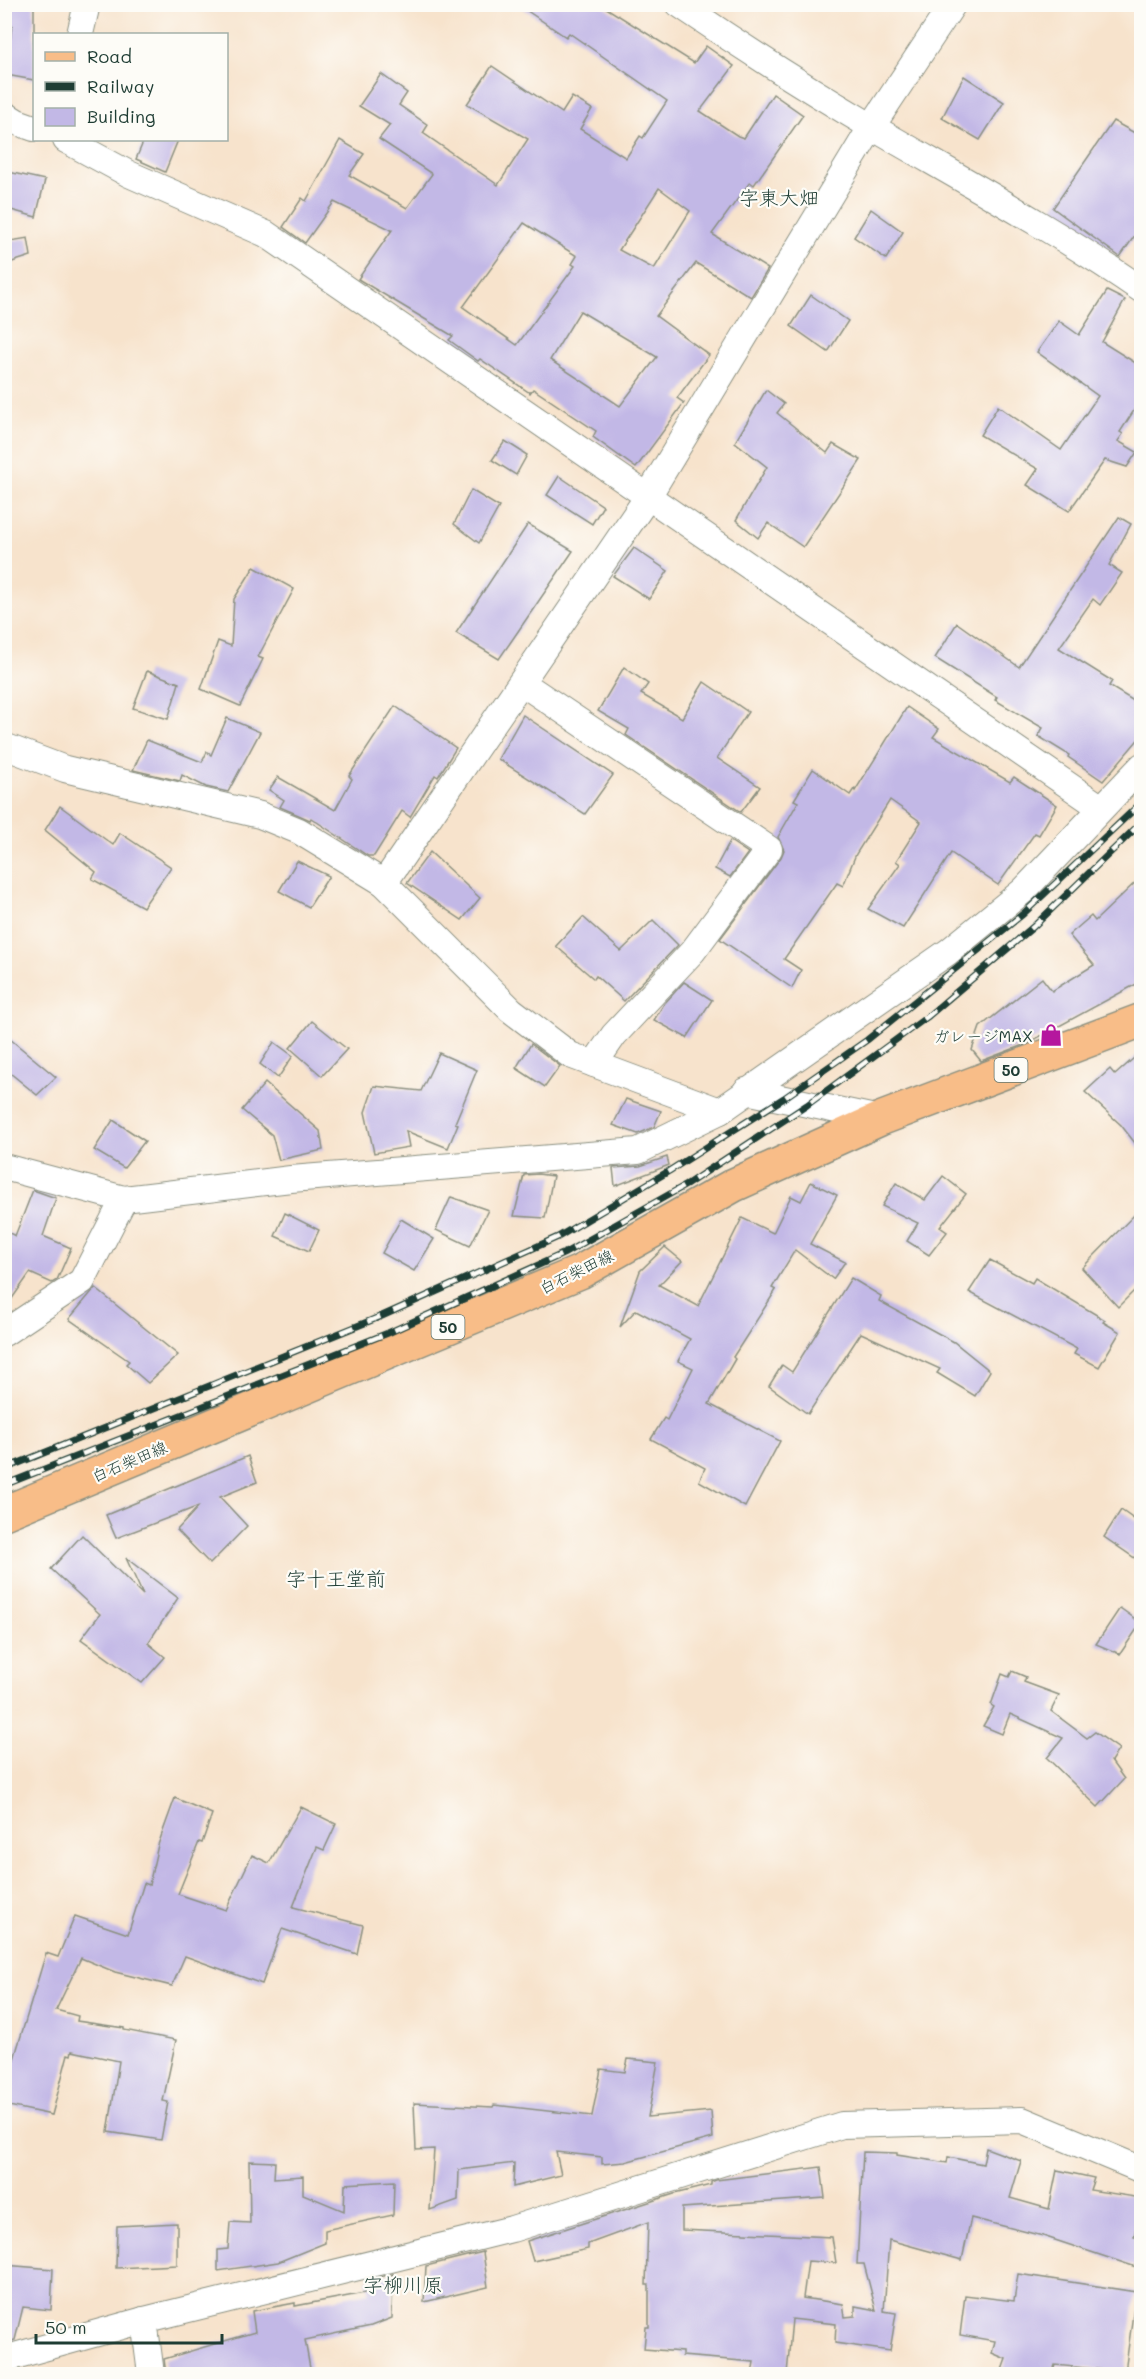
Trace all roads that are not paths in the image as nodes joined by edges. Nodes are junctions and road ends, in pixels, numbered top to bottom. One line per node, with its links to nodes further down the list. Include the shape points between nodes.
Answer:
1 (87, 4): 4 (street)
2 (679, 4): 6 (street)
3 (953, 4): 6 (street)
4 (80, 33)
5 (4, 114): 7 (street)
6 (872, 126): 9 (street, via 1078,246); 10 (street)
7 (33, 128)
8 (68, 141): 10 (street, via 129,174 266,234)
9 (1142, 290)
10 (647, 498): 11 (street); 14 (street)
11 (522, 682): 15 (street); 17 (street, via 769,849 693,951 614,1035)
12 (4, 746): 15 (street, via 65,769 260,815 299,831)
13 (1142, 766): 14 (street)
14 (1100, 807): 18 (street, via 1024,890 948,952)
15 (384, 883): 17 (street, via 511,1010 570,1055)
16 (1142, 1020): 20 (main road, 白石柴田線 / 50)
17 (594, 1064): 19 (street)
18 (746, 1091): 19 (street); 20 (street)
19 (720, 1111): 22 (street, via 638,1151 291,1179)
20 (880, 1119): 24 (main road, 白石柴田線 / 50, via 734,1185 580,1272)
21 (4, 1167): 22 (street)
22 (124, 1199): 23 (street, via 82,1281)
23 (4, 1333)
24 (4, 1512)
25 (1142, 2170): 26 (street, via 1022,2121 842,2125 512,2229)
26 (144, 2320): 27 (street); 28 (street)
27 (4, 2359)
28 (151, 2374)

